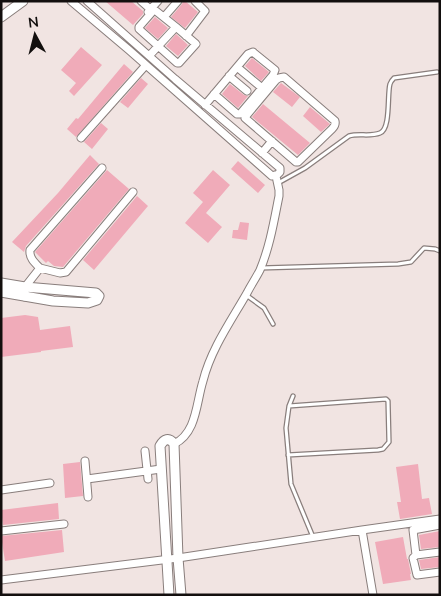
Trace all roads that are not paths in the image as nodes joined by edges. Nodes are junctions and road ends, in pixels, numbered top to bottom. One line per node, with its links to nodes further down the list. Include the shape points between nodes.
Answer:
1 (23, 1): 9 (street)
2 (72, 1): 16 (street)
3 (141, 1): 8 (street)
4 (158, 1): 8 (street)
5 (178, 1): 10 (street)
6 (195, 1): 13 (street, via 206,11)
7 (90, 2): 15 (street)
8 (150, 9): 11 (street)
9 (1, 17)
10 (164, 17): 12 (street); 14 (street, via 153,11 138,27)
11 (139, 22)
12 (176, 27): 13 (street); 14 (street)
13 (186, 36): 14 (street, via 195,45 179,63)
14 (158, 46): 15 (street)
15 (149, 56): 23 (street)
16 (146, 65): 26 (street); 30 (street, via 272,176)
17 (237, 67): 19 (street); 20 (street); 20 (street, via 253,52 275,72)
18 (437, 72): 31 (lane, via 394,78 390,84 385,130 378,134 349,136)
19 (229, 76): 21 (street); 22 (street)
20 (262, 88): 24 (street, via 240,114)
21 (247, 91)
22 (214, 94): 23 (street); 24 (street)
23 (205, 104): 25 (street)
24 (232, 110): 25 (street)
25 (224, 120): 28 (street)
26 (81, 138)
27 (272, 141): 27 (street, via 246,117 279,78 286,78 335,121 332,129 298,162); 28 (street)
28 (262, 153): 30 (street, via 280,168)
29 (102, 168): 34 (street, via 30,250)
30 (276, 176): 31 (street)
31 (278, 184): 35 (street, via 272,232)
32 (133, 192): 34 (street, via 66,272)
33 (440, 251): 35 (lane, via 424,248 411,262 398,264)
34 (40, 268): 37 (street)
35 (260, 268): 39 (street)
36 (1, 283): 37 (street)
37 (25, 287): 40 (street); 40 (street, via 96,293 99,296 88,303)
38 (1, 292): 40 (street)
39 (245, 295): 41 (lane, via 264,308); 44 (street, via 218,342 191,426 182,440)
40 (25, 297)
41 (274, 324)
42 (293, 396): 43 (lane)
43 (289, 406): 46 (lane, via 286,428); 46 (lane, via 386,399 388,442 378,450)
44 (174, 444): 48 (street, via 166,439 160,446); 62 (street)
45 (145, 451): 49 (street)
46 (288, 455): 59 (lane, via 292,488)
47 (85, 461): 50 (street)
48 (161, 469): 49 (street); 63 (street)
49 (147, 475): 50 (street)
50 (87, 479): 53 (street)
51 (50, 483): 52 (street)
52 (1, 490)
53 (88, 497)
54 (440, 518): 57 (street)
55 (64, 524): 58 (street)
56 (440, 526): 61 (street, via 413,530)
57 (362, 530): 59 (street); 68 (street)
58 (1, 531)
59 (313, 538): 62 (street)
60 (440, 552): 61 (street)
61 (416, 555): 64 (street, via 413,558 417,575)
62 (178, 558): 63 (street); 67 (street)
63 (166, 559): 65 (street); 66 (street)
64 (440, 572)
65 (1, 580)
66 (169, 595)
67 (181, 595)
68 (374, 595)

